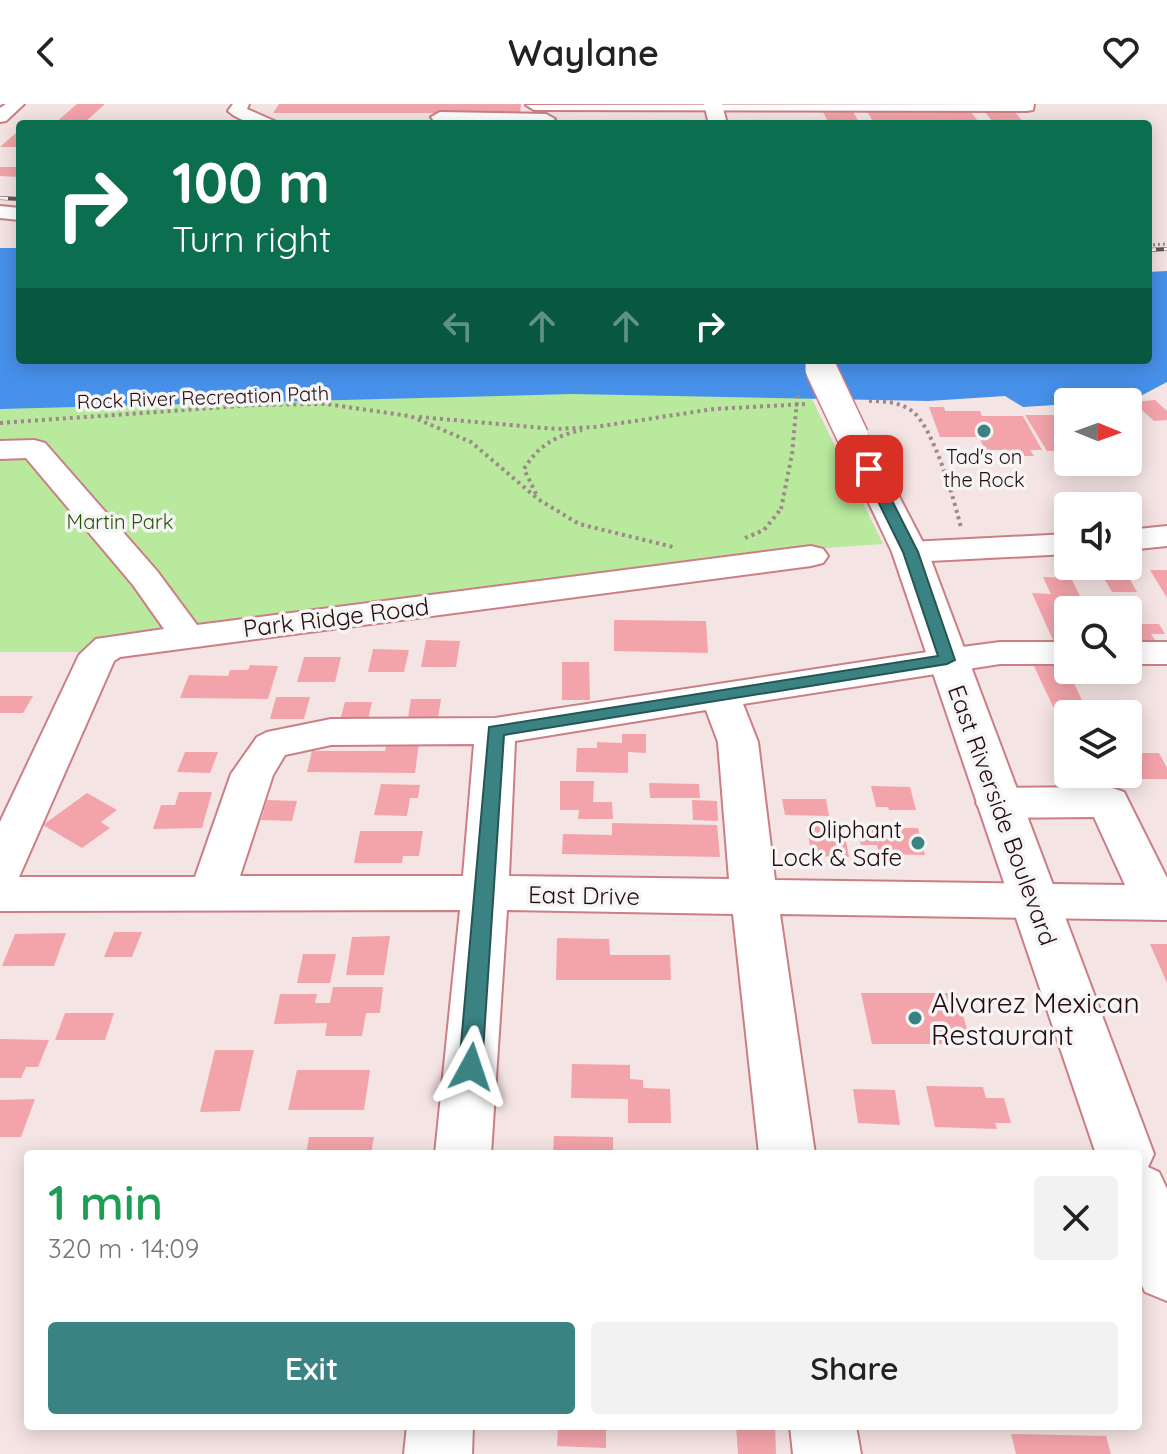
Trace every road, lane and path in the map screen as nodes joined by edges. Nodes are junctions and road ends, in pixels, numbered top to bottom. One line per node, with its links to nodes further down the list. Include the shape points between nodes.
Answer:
1 (16, 104): 7 (street)
2 (241, 104): 9 (street, via 237,111)
3 (713, 104): 4 (street); 5 (street)
4 (682, 105): 6 (street)
5 (1027, 106)
6 (536, 111): 8 (street)
7 (0, 117)
8 (440, 117)
9 (261, 120)
10 (819, 364): 25 (main road, East Riverside Boulevard, bridge)
11 (799, 386): 21 (path, bridge, via 781,509 764,530)
12 (867, 402): 24 (path, via 897,403 923,422 954,497)
13 (807, 404): 16 (path, via 714,409)
14 (410, 416): 15 (path, Rock River Recreation Path, via 326,404 256,405); 16 (path, via 512,427); 18 (path, Rock River Recreation Path, via 471,442)
15 (0, 423)
16 (595, 427): 18 (path, via 556,436 536,448 524,469)
17 (0, 450): 27 (street, via 34,449 145,578)
18 (538, 499): 23 (path, Rock River Recreation Path, via 579,524)
19 (1167, 536): 20 (street)
20 (1142, 539)
21 (740, 540)
22 (1054, 545): 24 (street)
23 (678, 548)
24 (966, 549): 25 (street)
25 (910, 552): 31 (main road, East Riverside Boulevard)
26 (811, 556): 27 (street, Park Ridge Road)
27 (187, 636): 35 (street, Park Ridge Road, via 123,643 98,655)
28 (1054, 653): 31 (street)
29 (1142, 653): 30 (street)
30 (1167, 653)
31 (947, 660): 32 (street); 34 (main road, East Riverside Boulevard)
32 (720, 696): 33 (street); 40 (street, via 738,742)
33 (495, 731): 37 (street, via 331,732 271,746 252,774); 38 (street)
34 (997, 803): 36 (street, via 1109,802); 41 (main road, East Riverside Boulevard)
35 (0, 870)
36 (1157, 884): 41 (street, East Drive)
37 (212, 893): 38 (street, East Drive); 39 (street, East Drive)
38 (485, 893): 40 (street, East Drive); 42 (street)
39 (0, 894)
40 (754, 897): 41 (street, East Drive); 43 (street)
41 (1033, 901): 44 (main road, East Riverside Boulevard)
42 (463, 1150)
43 (786, 1150)
44 (1124, 1150)
45 (1142, 1202): 46 (main road)
46 (1167, 1271)
47 (440, 1430): 49 (street)
48 (824, 1430): 50 (street)
49 (438, 1454)
50 (827, 1454)

